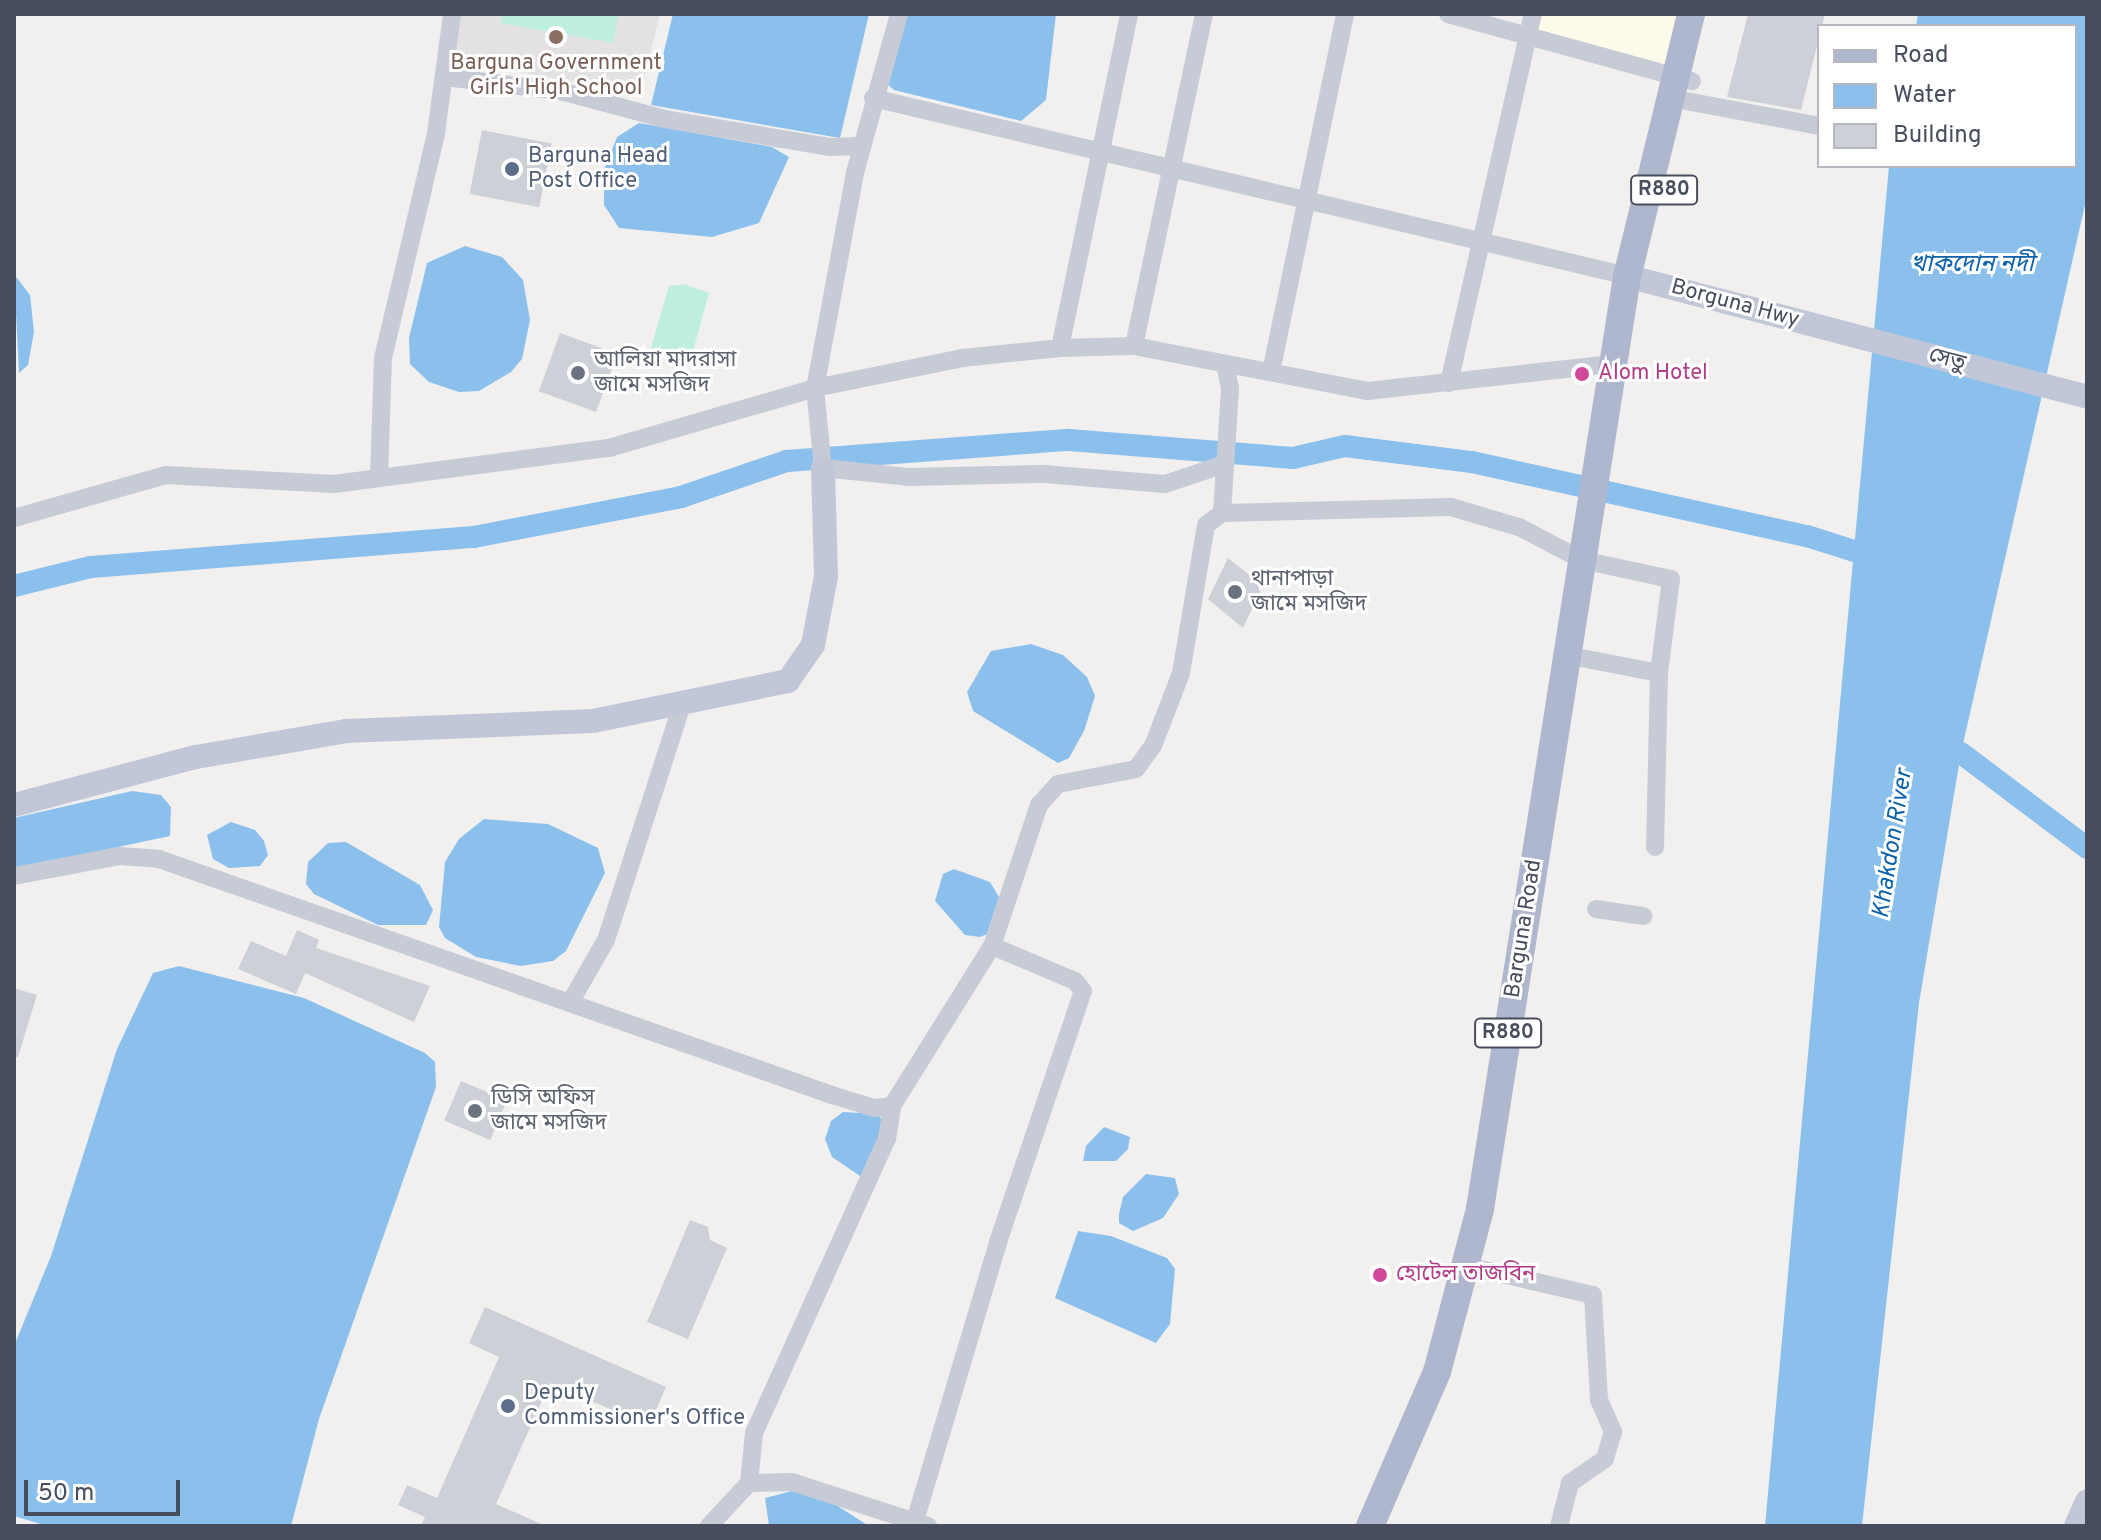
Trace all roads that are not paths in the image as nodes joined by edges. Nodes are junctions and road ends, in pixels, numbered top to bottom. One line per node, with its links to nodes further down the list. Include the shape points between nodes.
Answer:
1 (452, 14): 10 (street)
2 (899, 14): 12 (street)
3 (1129, 14): 15 (street)
4 (1204, 14): 16 (street)
5 (1345, 14): 17 (street)
6 (1448, 14): 9 (street)
7 (1691, 14): 11 (main road, Barguna Road / R880)
8 (1705, 14): 11 (main road, Barguna Road / R880)
9 (1531, 23): 11 (street); 18 (street)
10 (445, 77): 14 (street, via 561,91 665,119 829,147); 31 (street, via 383,358)
11 (1685, 86): 13 (street); 19 (main road, Barguna Road / R880)
12 (873, 98): 14 (street); 15 (street)
13 (1817, 125)
14 (861, 146): 27 (street)
15 (1104, 154): 16 (street); 22 (street)
16 (1171, 168): 17 (street); 21 (street)
17 (1308, 201): 18 (street); 25 (street)
18 (1477, 241): 19 (street); 26 (street)
19 (1635, 278): 20 (street, Borguna Hwy); 24 (main road, Barguna Road / R880)
20 (1828, 329): 28 (street, সেতু)
21 (1134, 346): 22 (street); 23 (street)
22 (1060, 348): 27 (street, via 962,358)
23 (1225, 364): 25 (street); 29 (street, via 1230,388)
24 (1613, 364): 26 (street); 34 (main road, Barguna Road / R880)
25 (1271, 372): 26 (street, via 1367,391)
26 (1449, 383)
27 (815, 388): 30 (street); 31 (street, via 609,448)
28 (2077, 394)
29 (1222, 465): 30 (street, via 1165,484 1044,474 908,477); 32 (street)
30 (823, 468): 37 (street, via 826,576 803,668 788,681)
31 (379, 478): 33 (street, via 334,484 166,475)
32 (1222, 513): 34 (street, via 1451,507 1519,527); 43 (street, via 1206,525 1181,673 1153,746 1136,769 1058,784 1039,805)
33 (14, 518)
34 (1582, 560): 35 (main road, Barguna Road / R880); 36 (street, via 1671,579)
35 (1566, 655): 36 (street); 46 (main road, Barguna Road / R880)
36 (1659, 673): 39 (street)
37 (682, 704): 38 (street, via 593,721 346,731 196,757); 44 (street, via 606,940)
38 (14, 805)
39 (1655, 847)
40 (14, 876): 44 (street, via 120,856 159,859)
41 (1596, 909): 42 (street)
42 (1643, 916)
43 (992, 946): 45 (street); 49 (street, via 1075,981 1083,991 998,1242)
44 (571, 1001): 45 (street, via 832,1095 874,1108)
45 (892, 1106): 47 (street, via 887,1139 754,1433)
46 (1467, 1266): 51 (main road, Barguna Road / R880, via 1413,1437); 52 (street, via 1593,1295 1598,1397 1613,1432 1605,1459 1570,1483)
47 (749, 1483): 49 (street, via 792,1482); 50 (street)
48 (2087, 1501): 53 (street)
49 (921, 1523)
50 (709, 1526)
51 (1370, 1526)
52 (1559, 1526)
53 (2076, 1526)

